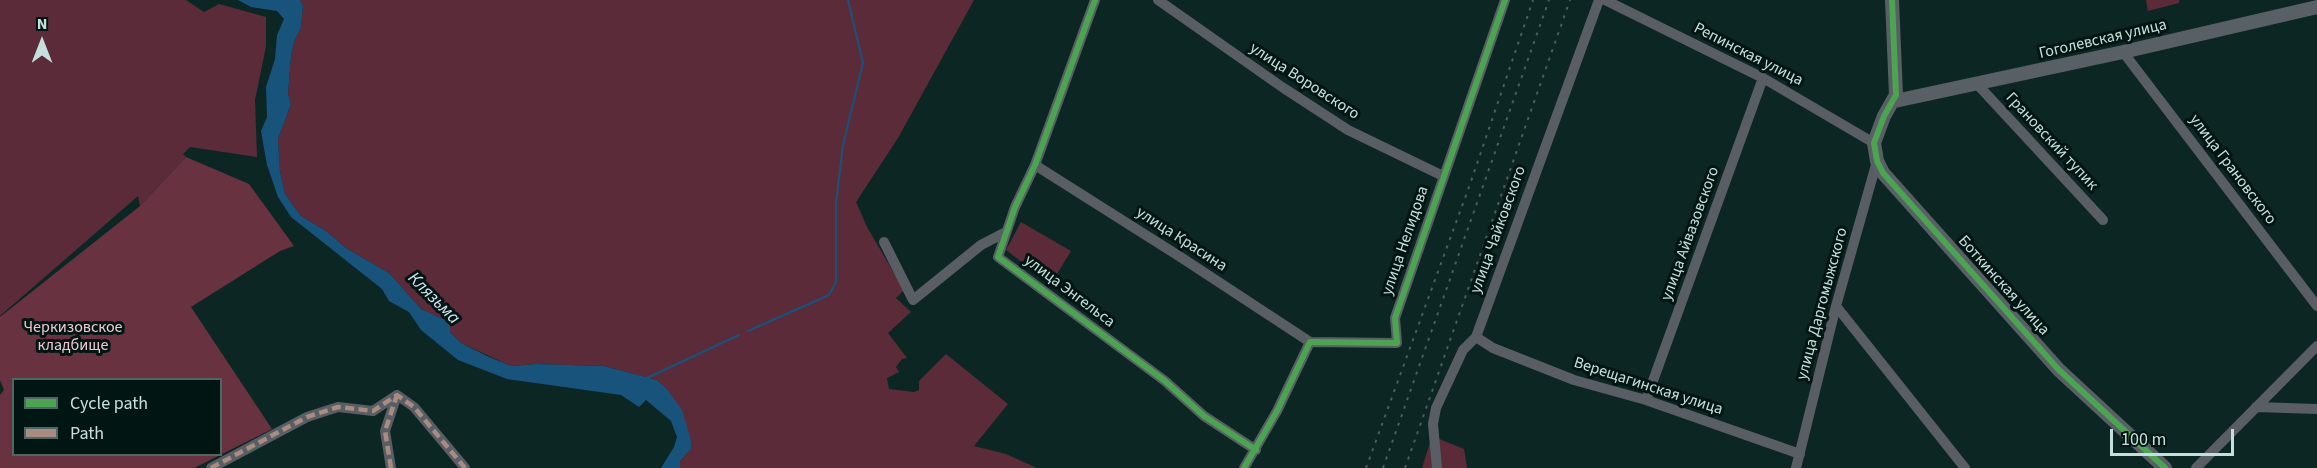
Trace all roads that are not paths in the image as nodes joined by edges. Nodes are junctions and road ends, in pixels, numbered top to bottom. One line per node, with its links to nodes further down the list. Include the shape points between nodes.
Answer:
1 (1095, 0): 14 (street, улица Энгельса)
2 (1158, 0): 15 (street, улица Воровского, via 1348,130)
3 (1505, 0): 15 (street, улица Нелидова)
4 (1599, 0): 21 (street, улица Чайковского)
5 (1605, 0): 9 (street, Репинская улица)
6 (1892, 0): 11 (street)
7 (2315, 6): 8 (street, Гоголевская улица)
8 (2123, 52): 10 (street, Гоголевская улица); 20 (street, улица Грановского)
9 (1763, 78): 12 (street, Репинская улица); 25 (street, улица Айвазовского)
10 (1977, 84): 11 (street, Гоголевская улица); 16 (street, Грановский тупик)
11 (1895, 101): 12 (street, via 1884,116)
12 (1874, 143): 13 (street, Боткинская улица)
13 (1877, 161): 19 (street, улица Даргомыжского); 37 (street, Боткинская улица, via 1883,173 2060,370)
14 (1035, 165): 17 (street, улица Энгельса); 22 (street, улица Красина)
15 (1443, 176): 22 (street, улица Нелидова, via 1395,318 1397,343)
16 (2103, 220)
17 (1006, 232): 18 (street, via 981,245 914,300); 28 (street, улица Энгельса, via 998,256 1165,381 1204,417)
18 (884, 242)
19 (1836, 306): 29 (street, улица Даргомыжского); 36 (street)
20 (2317, 306)
21 (1476, 337): 25 (street, Верещагинская улица, via 1493,348 1574,380); 34 (street, улица Чайковского, via 1463,350 1437,408 1433,424)
22 (1310, 342): 28 (street)
23 (2317, 346): 26 (street)
24 (397, 395): 30 (street, via 373,411 338,407 307,417); 31 (street, via 386,431); 32 (street, via 414,407)
25 (1646, 400): 29 (street, Верещагинская улица)
26 (2256, 408): 27 (street); 38 (street)
27 (2317, 409)
28 (1256, 450): 33 (street)
29 (1800, 454): 35 (street)
30 (211, 468)
31 (391, 468)
32 (465, 468)
33 (1244, 468)
34 (1437, 468)
35 (1796, 468)
36 (1965, 468)
37 (2165, 468)
38 (2196, 468)

